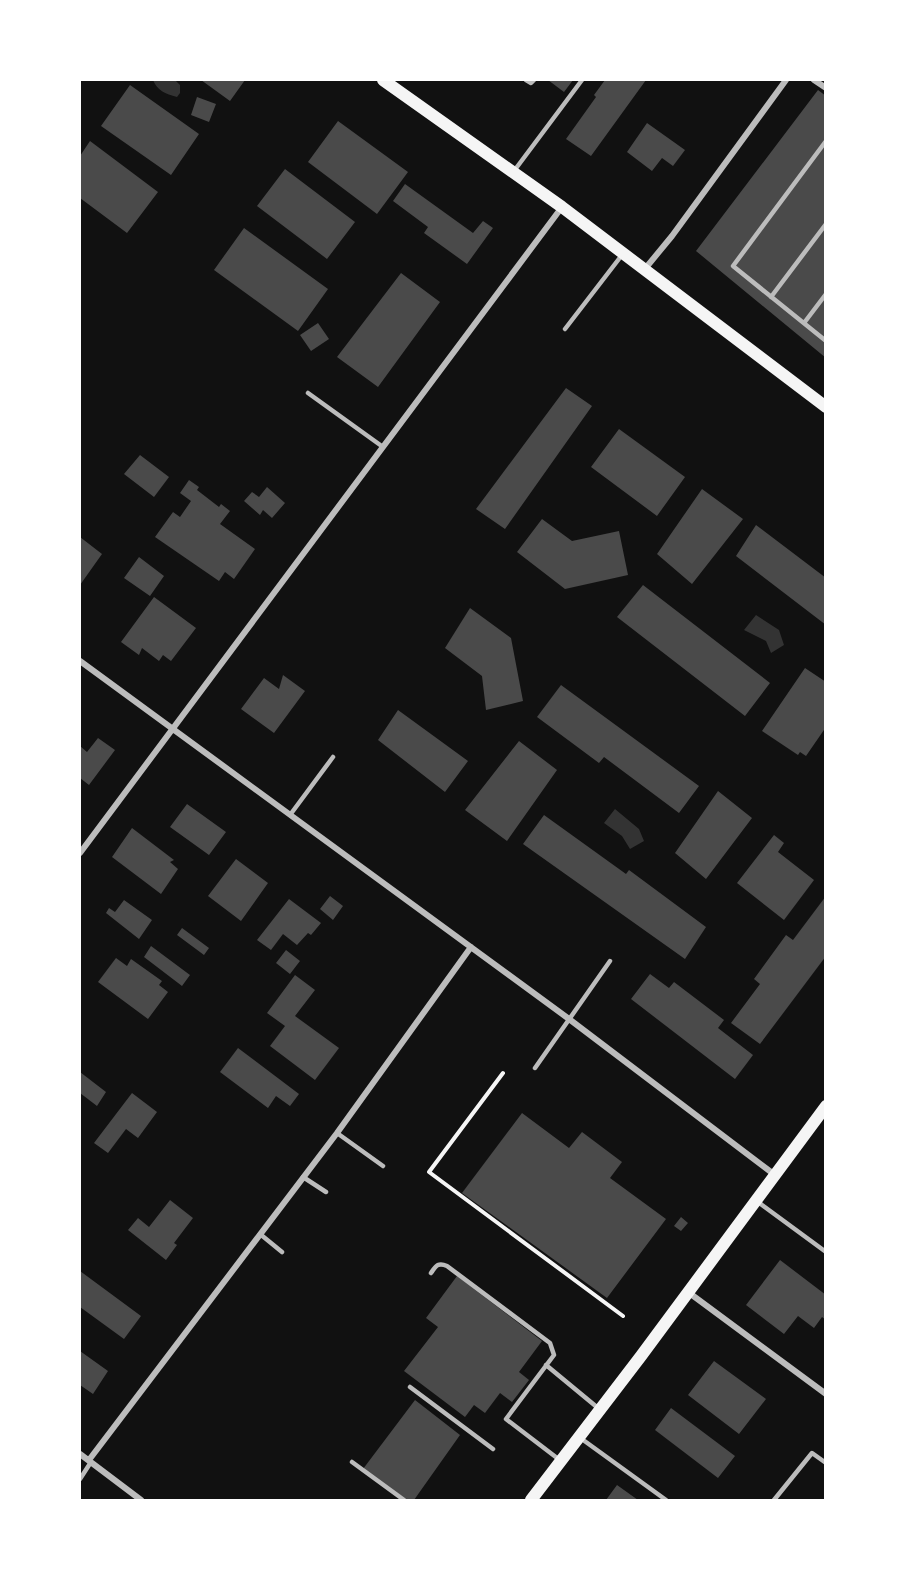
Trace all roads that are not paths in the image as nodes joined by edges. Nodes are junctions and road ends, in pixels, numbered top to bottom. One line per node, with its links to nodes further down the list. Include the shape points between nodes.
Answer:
1 (383, 80): 9 (main road)
2 (526, 80): 3 (lane)
3 (534, 80)
4 (582, 80): 9 (lane)
5 (786, 80): 13 (street)
6 (814, 80): 7 (street)
7 (825, 88)
8 (825, 141): 15 (lane, via 732,266)
9 (513, 172): 10 (main road)
10 (562, 207): 12 (main road); 21 (street)
11 (825, 224): 15 (lane)
12 (622, 254): 13 (main road); 17 (lane)
13 (644, 270): 20 (main road)
14 (825, 294): 16 (lane)
15 (771, 297): 16 (lane)
16 (804, 323): 18 (lane)
17 (565, 329)
18 (825, 341)
19 (308, 393): 21 (lane)
20 (825, 407)
21 (383, 447): 23 (street)
22 (80, 661): 23 (street)
23 (171, 729): 25 (street); 26 (street)
24 (333, 757): 25 (lane)
25 (291, 815): 27 (street)
26 (80, 853)
27 (471, 947): 29 (street); 32 (street)
28 (609, 962): 29 (lane)
29 (569, 1018): 30 (lane); 34 (street)
30 (535, 1068)
31 (824, 1112): 34 (main road)
32 (337, 1133): 33 (lane); 35 (street)
33 (383, 1166)
34 (775, 1175): 37 (main road)
35 (303, 1177): 36 (lane); 38 (street)
36 (326, 1192)
37 (756, 1200): 40 (lane); 42 (main road)
38 (260, 1234): 39 (lane); 50 (street)
39 (282, 1252)
40 (825, 1252)
41 (430, 1273): 43 (lane, via 442,1263 550,1343 554,1355)
42 (688, 1292): 45 (street); 46 (main road)
43 (546, 1365): 46 (lane); 51 (lane, via 506,1419)
44 (410, 1387): 48 (lane)
45 (825, 1394)
46 (600, 1410): 47 (main road)
47 (579, 1437): 51 (main road); 58 (lane)
48 (493, 1449)
49 (80, 1454): 50 (street)
50 (90, 1461): 54 (lane); 55 (street)
51 (561, 1461): 57 (main road)
52 (352, 1462): 56 (lane)
53 (825, 1463): 59 (lane, via 812,1453)
54 (80, 1479)
55 (141, 1500)
56 (405, 1500)
57 (531, 1500)
58 (666, 1500)
59 (774, 1500)

